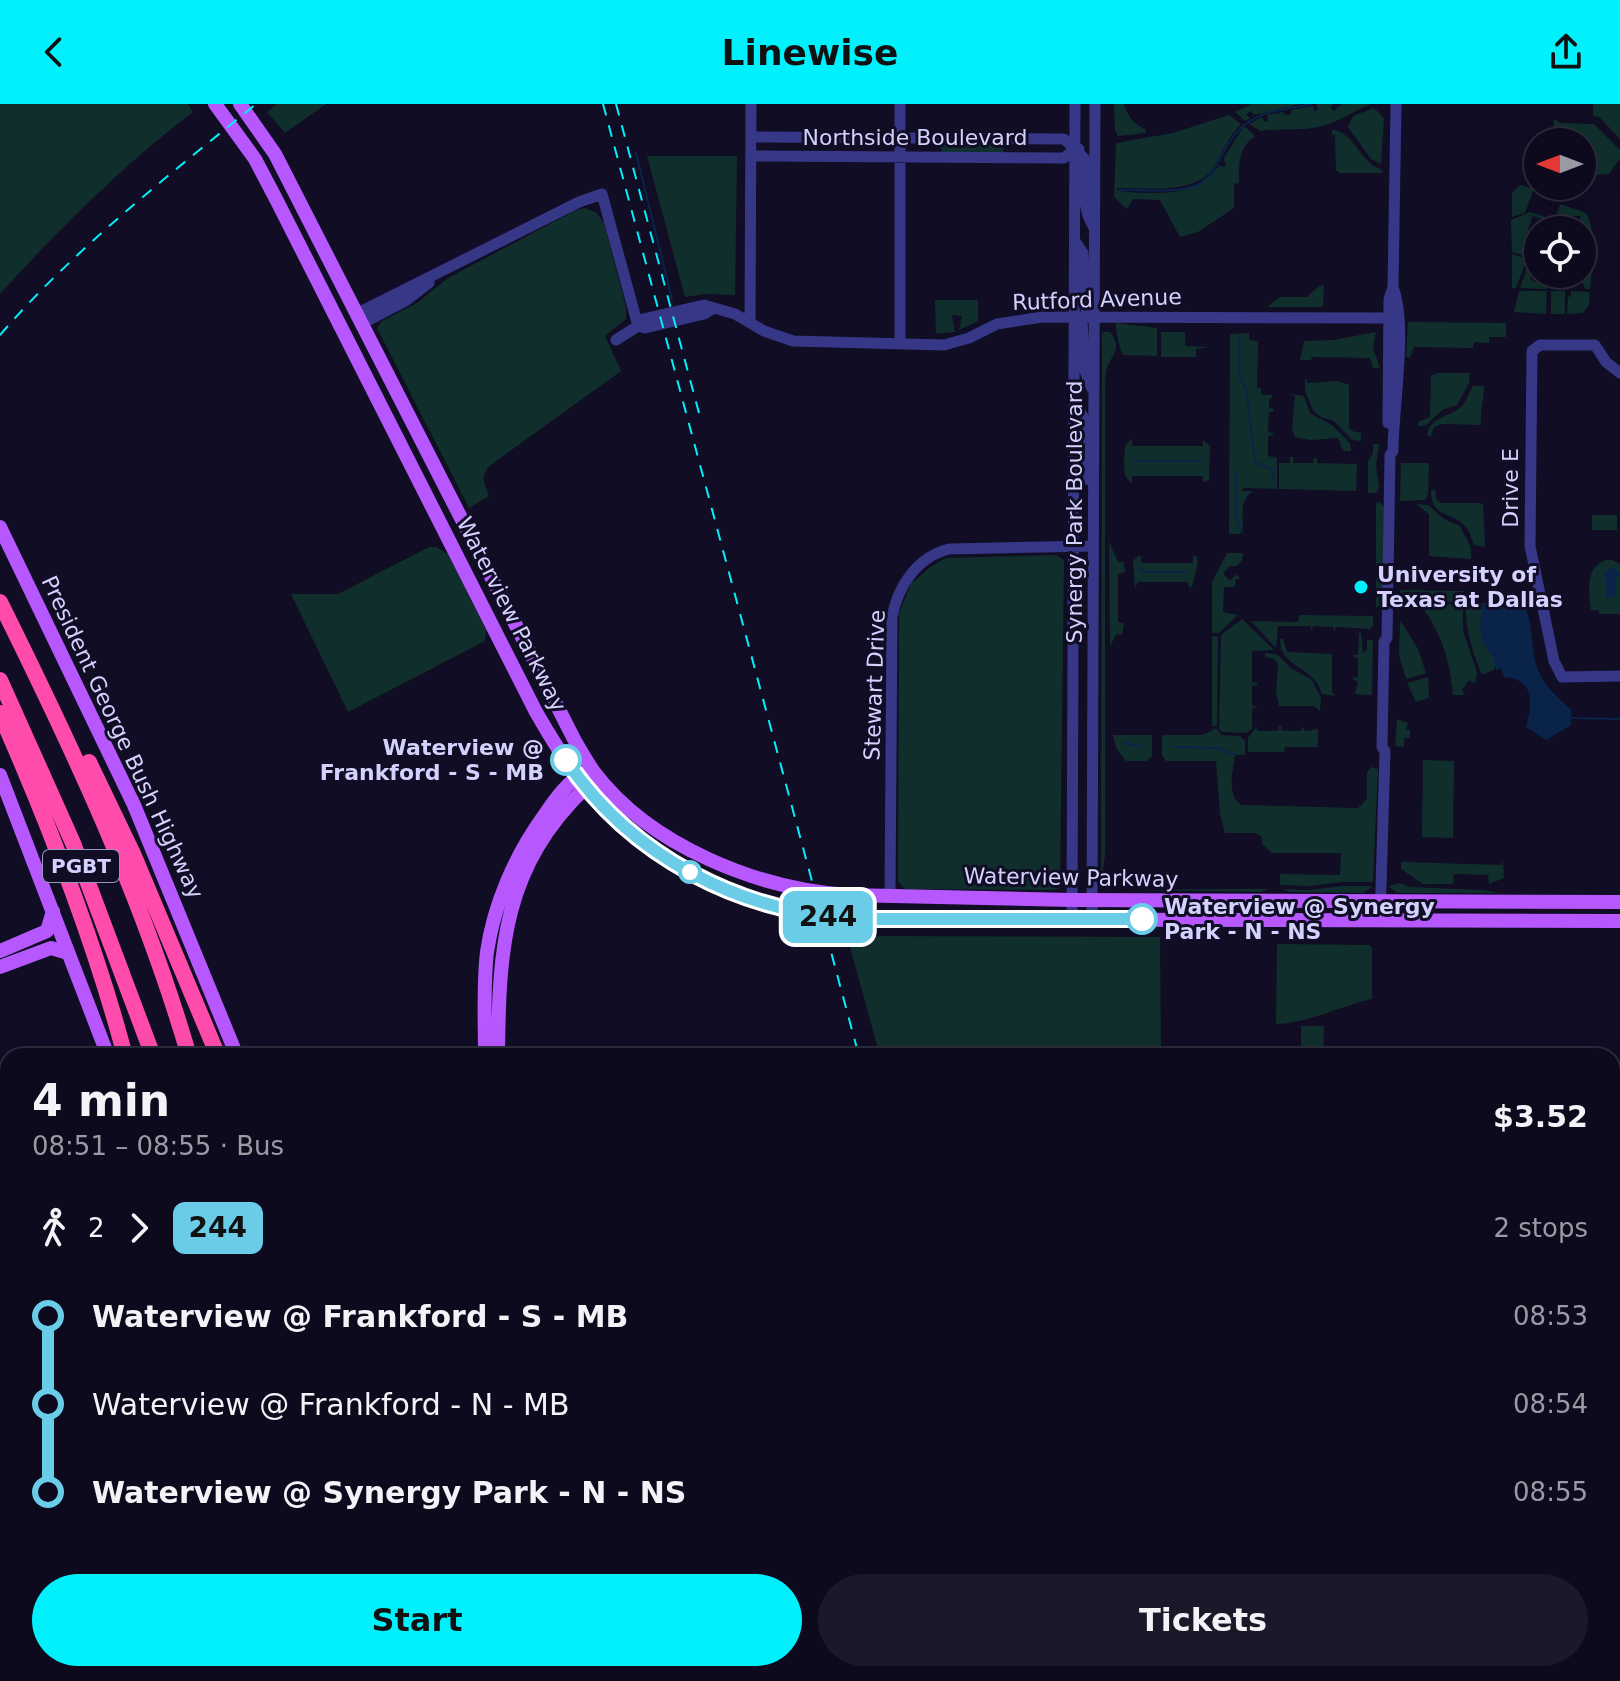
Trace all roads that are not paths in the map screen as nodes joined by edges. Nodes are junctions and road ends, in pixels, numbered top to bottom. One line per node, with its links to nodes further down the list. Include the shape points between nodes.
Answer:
1 (215, 104): 22 (main road, Waterview Parkway, via 255,159)
2 (240, 104): 19 (main road, Waterview Parkway, via 275,154)
3 (751, 104): 8 (street)
4 (900, 104): 9 (street)
5 (1075, 104): 10 (street, Synergy Park Boulevard)
6 (1095, 104): 11 (street, Synergy Park Boulevard)
7 (1396, 104): 18 (street, via 1393,287 1398,299)
8 (751, 137): 9 (street, Northside Boulevard); 12 (street)
9 (900, 137): 10 (street, Northside Boulevard, via 1064,139); 13 (street)
10 (1075, 149): 11 (street, Northside Boulevard); 13 (street, Northside Boulevard, via 1064,158); 14 (street, via 1084,158 1087,213); 15 (street, Synergy Park Boulevard)
11 (1095, 149): 14 (street, Synergy Park Boulevard)
12 (751, 156): 13 (street, Northside Boulevard); 20 (street)
13 (900, 157): 24 (street)
14 (1095, 229): 16 (street, Synergy Park Boulevard)
15 (1074, 241): 16 (street, via 1083,253 1086,309); 17 (street, Synergy Park Boulevard)
16 (1095, 315): 17 (street, Rutford Avenue); 18 (street, Rutford Avenue); 26 (street, Synergy Park Boulevard)
17 (1074, 316): 24 (street, Rutford Avenue, via 1009,321 957,343); 26 (street, via 1082,322 1085,371); 27 (street, Synergy Park Boulevard)
18 (1393, 318): 48 (street)
19 (358, 319): 21 (street, via 437,274 602,194); 22 (main road); 29 (main road, Waterview Parkway)
20 (750, 322): 21 (street, Rutford Avenue, via 712,309); 24 (street, Rutford Avenue, via 793,341)
21 (638, 326): 23 (street, Rutford Avenue)
22 (342, 327): 31 (main road, Waterview Parkway)
23 (616, 340)
24 (900, 344)
25 (1620, 373): 35 (street, Drive E, via 1595,345 1540,345 1532,351 1530,546 1551,648 1562,677)
26 (1094, 393): 28 (street, Synergy Park Boulevard)
27 (1073, 413): 28 (street, via 1084,416 1088,478); 32 (street, Synergy Park Boulevard)
28 (1094, 486): 33 (street, Synergy Park Boulevard)
29 (461, 520): 31 (main road); 39 (main road, Waterview Parkway)
30 (0, 527): 64 (main road, President George Bush Highway, via 127,787)
31 (443, 529): 41 (main road, Waterview Parkway, via 528,699)
32 (1072, 546): 33 (street, Stewart Drive); 44 (street, Stewart Drive, via 946,550 906,578 892,617); 45 (street, Synergy Park Boulevard)
33 (1093, 546): 46 (street, Synergy Park Boulevard)
34 (0, 602): 37 (highway, PGBT)
35 (1620, 676)
36 (0, 680): 61 (highway, PGBT, via 73,843)
37 (53, 710): 62 (highway, PGBT, via 133,893); 63 (highway, via 68,720 118,821)
38 (0, 713): 60 (highway, via 104,977)
39 (593, 770): 41 (main road); 42 (main road, Waterview Parkway, via 627,805)
40 (0, 775): 50 (main road)
41 (582, 782): 43 (main road, Waterview Parkway, via 648,847); 65 (main road, via 535,828 503,894 487,953); 66 (main road, via 540,841 512,905 499,977)
42 (699, 855): 43 (main road); 44 (main road, Waterview Parkway, via 797,890)
43 (690, 872): 51 (main road, Waterview Parkway, via 754,901 834,918)
44 (890, 896): 45 (main road, Waterview Parkway)
45 (1072, 900): 46 (main road, Waterview Parkway); 51 (street, Synergy Park Boulevard)
46 (1092, 900): 47 (main road, Waterview Parkway); 52 (street, Synergy Park Boulevard)
47 (1168, 900): 48 (main road, Waterview Parkway); 53 (main road)
48 (1381, 901): 49 (main road, Waterview Parkway); 54 (street)
49 (1620, 902)
50 (53, 911): 56 (main road, via 47,931); 57 (main road)
51 (1072, 919): 52 (main road, Waterview Parkway)
52 (1092, 919): 53 (main road, Waterview Parkway)
53 (1168, 919): 54 (main road, Waterview Parkway)
54 (1380, 920): 55 (main road, Waterview Parkway)
55 (1620, 921)
56 (0, 951)
57 (68, 953): 58 (main road, via 51,948); 59 (main road)
58 (0, 967)
59 (105, 1048)
60 (123, 1048)
61 (150, 1048)
62 (186, 1048)
63 (215, 1048)
64 (234, 1048)
65 (485, 1048)
66 (498, 1048)

